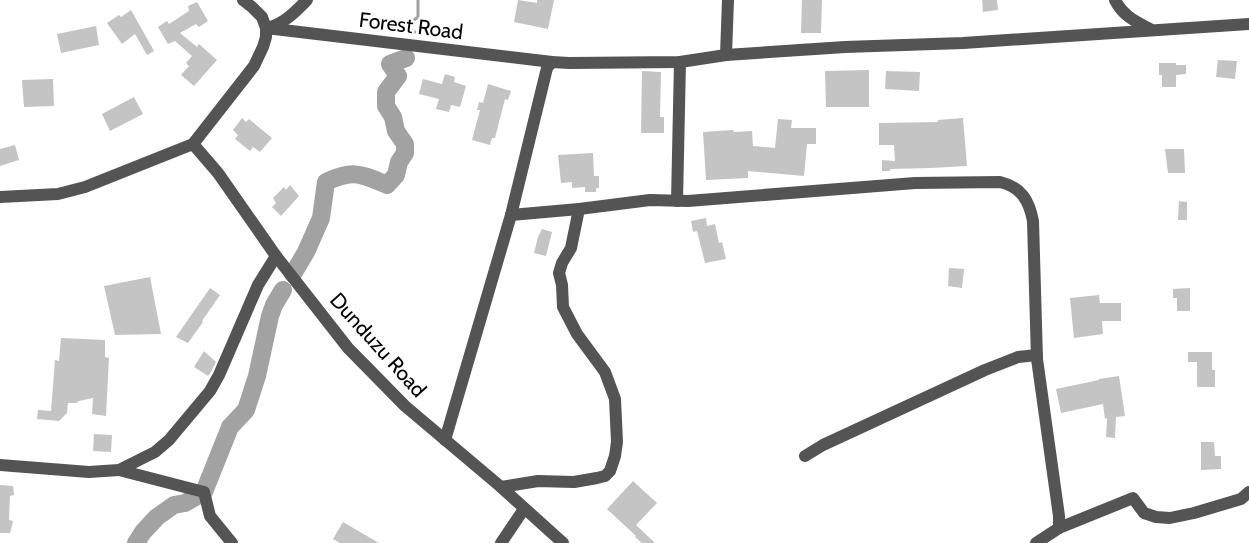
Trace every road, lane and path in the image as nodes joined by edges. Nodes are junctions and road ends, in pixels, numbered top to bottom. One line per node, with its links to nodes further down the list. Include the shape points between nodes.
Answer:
1 (243, 0): 6 (street, via 262,17)
2 (307, 0): 6 (street, via 290,17)
3 (728, 0): 8 (street)
4 (1116, 0): 7 (street, via 1130,18)
5 (1249, 24): 7 (street, Forest Road)
6 (266, 28): 9 (street, Forest Road); 11 (street, via 254,66)
7 (1151, 30): 8 (street, Forest Road)
8 (726, 55): 10 (street, Forest Road)
9 (552, 62): 10 (street, Forest Road); 15 (street, via 547,68)
10 (680, 62): 13 (street)
11 (194, 144): 12 (street, via 86,187 58,194); 16 (street, Dunduzu Road)
12 (0, 196)
13 (677, 201): 14 (street, via 650,200); 17 (street, via 915,183 1013,185 1023,195 1033,221)
14 (579, 209): 15 (street); 22 (street, via 571,248 559,273 563,307 605,372 615,399 615,456 605,476)
15 (511, 215): 18 (street)
16 (276, 256): 18 (street, Dunduzu Road, via 348,348); 21 (street, via 258,285 210,391 169,440 155,452)
17 (1037, 355): 19 (street, via 1018,357 960,381); 25 (street)
18 (445, 440): 22 (street, Dunduzu Road)
19 (805, 456)
20 (0, 465): 21 (street, via 89,472)
21 (119, 470): 26 (street, via 204,492 210,516)
22 (501, 487): 24 (street, Dunduzu Road)
23 (1249, 492): 25 (street, via 1241,499 1170,518 1144,513 1133,498)
24 (524, 509): 27 (street); 28 (street, Dunduzu Road)
25 (1059, 528): 29 (street)
26 (232, 543)
27 (501, 543)
28 (563, 543)
29 (1036, 543)

